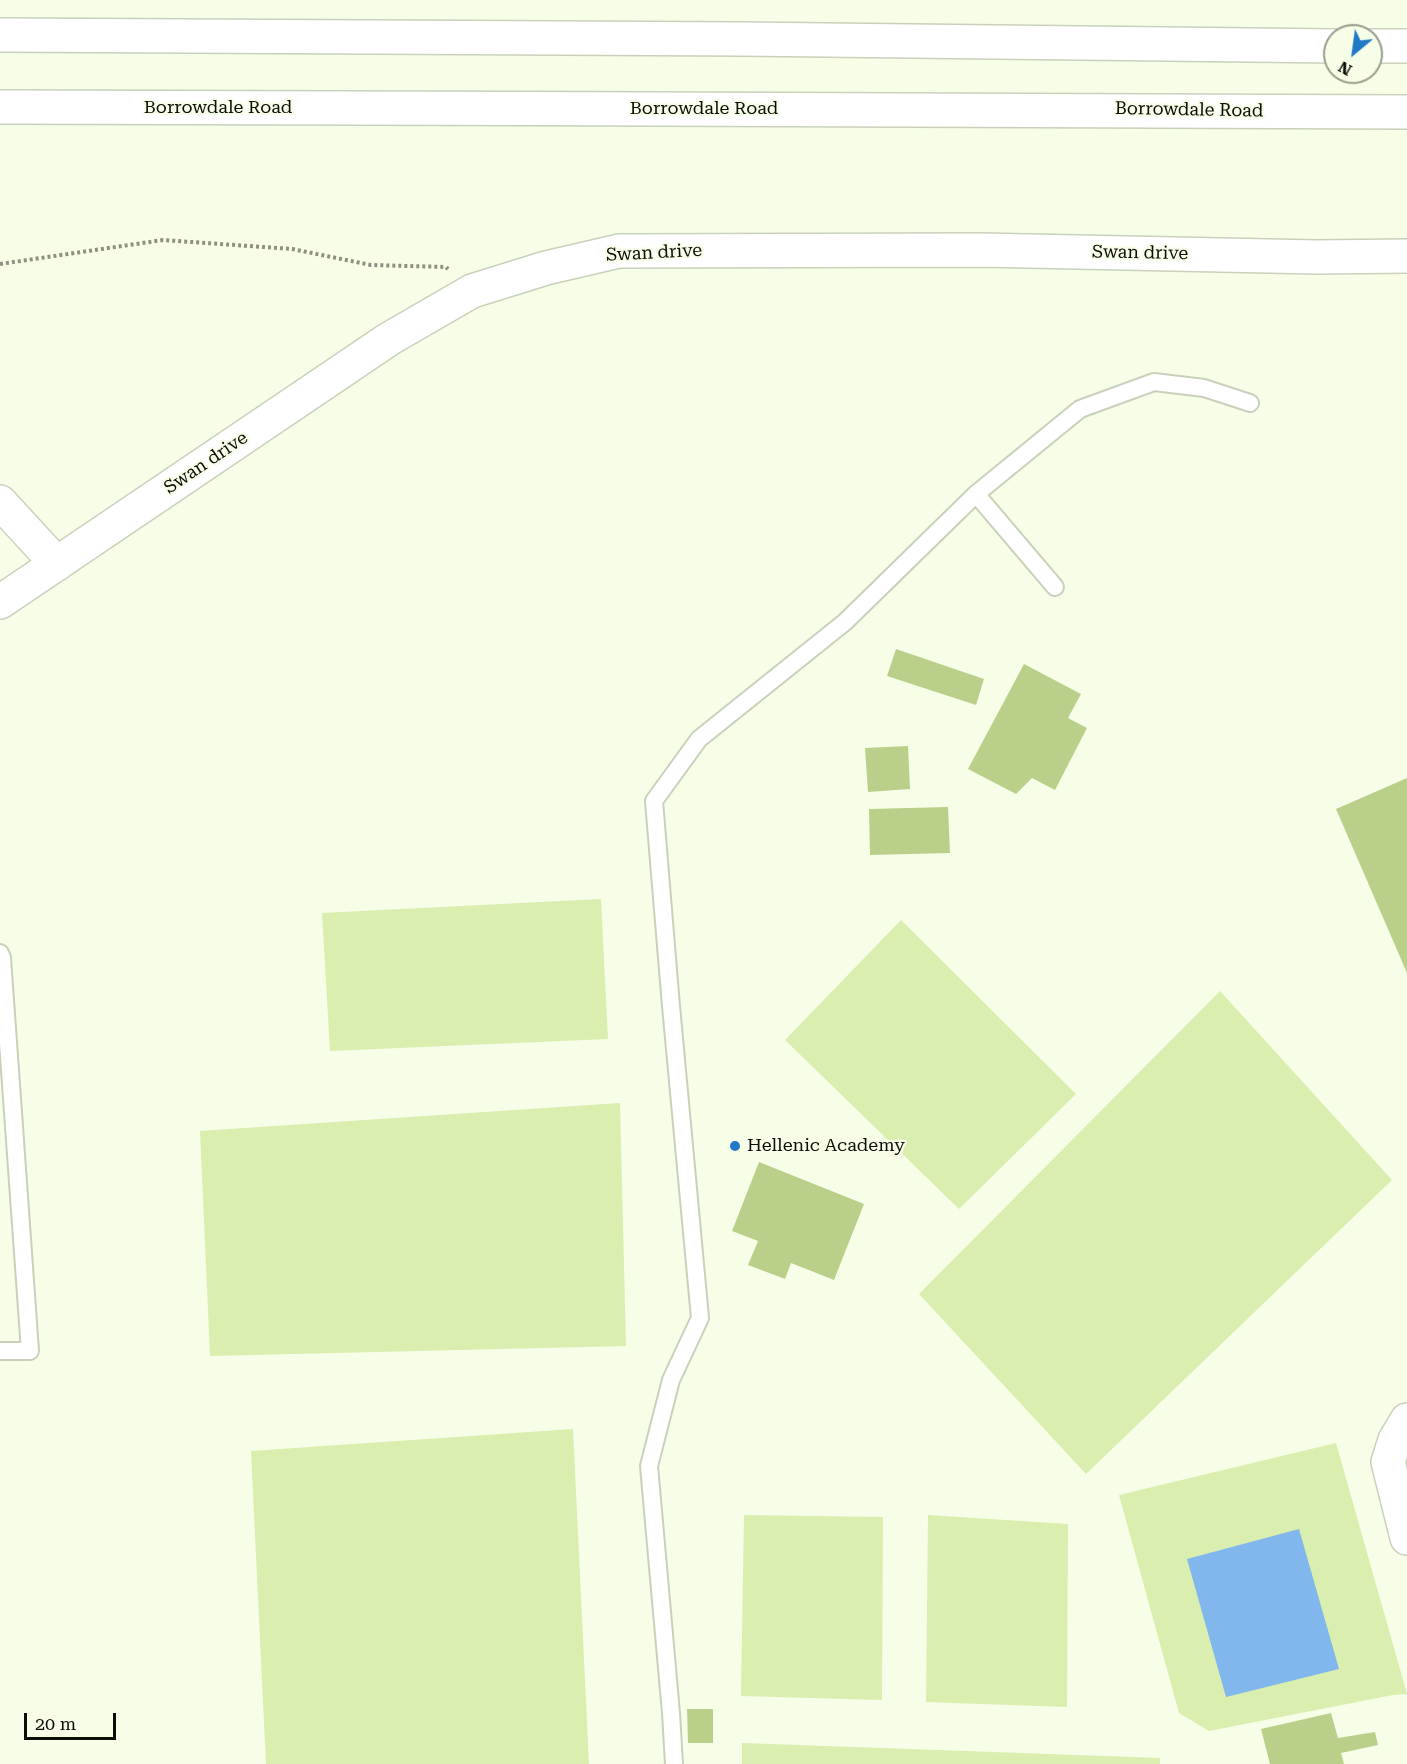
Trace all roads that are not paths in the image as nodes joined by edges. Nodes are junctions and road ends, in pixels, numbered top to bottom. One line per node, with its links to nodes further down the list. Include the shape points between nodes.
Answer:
1 (0, 34): 2 (main road)
2 (1323, 46)
3 (1383, 46): 4 (main road)
4 (1407, 46)
5 (0, 106): 6 (main road, Borrowdale Road)
6 (1407, 112)
7 (1407, 256): 11 (main road, Swan drive, via 981,250 619,251 472,291 389,339)
8 (1251, 404): 9 (lane, via 1204,388 1154,382 1080,409)
9 (976, 494): 12 (lane); 18 (lane, via 845,622 699,739 654,801 700,1318 671,1380 649,1466)
10 (0, 502): 11 (main road)
11 (57, 564): 13 (main road, Swan drive)
12 (1055, 587)
13 (0, 602)
14 (0, 953): 15 (lane, via 30,1351)
15 (0, 1351)
16 (1407, 1420): 17 (main road, via 1388,1462)
17 (1407, 1538)
18 (674, 1764)

